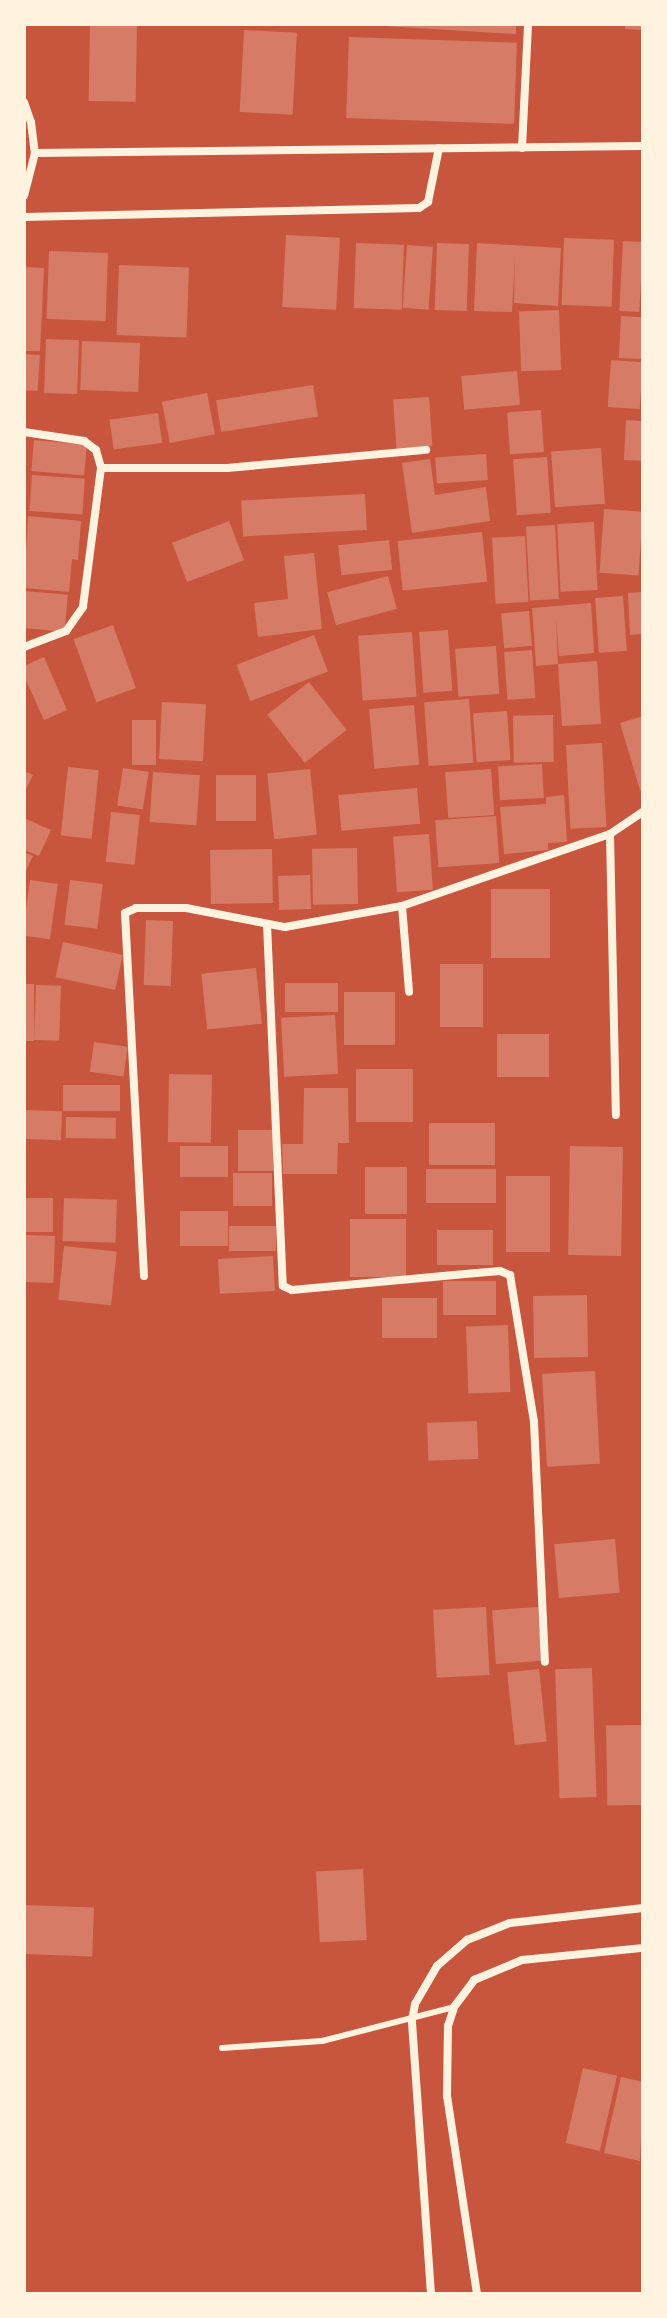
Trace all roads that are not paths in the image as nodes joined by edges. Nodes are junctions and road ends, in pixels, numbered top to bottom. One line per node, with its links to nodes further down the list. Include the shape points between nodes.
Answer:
1 (528, 24): 5 (street)
2 (24, 102): 6 (street)
3 (643, 146): 5 (street)
4 (439, 148): 5 (street); 6 (street); 8 (street, via 428,202 419,208)
5 (522, 148)
6 (35, 153): 7 (street)
7 (24, 196)
8 (24, 217)
9 (24, 432): 11 (street, via 84,441 96,450)
10 (426, 450): 11 (street, via 227,468)
11 (101, 468): 12 (street, via 83,607 66,631)
12 (24, 647)
13 (643, 812): 14 (street)
14 (610, 834): 15 (street); 18 (street)
15 (402, 906): 16 (street, via 285,927); 17 (street)
16 (267, 924): 19 (street, via 186,908 136,908 122,916); 20 (street, via 283,1286 292,1290 500,1271 510,1275 534,1422)
17 (409, 992)
18 (616, 1115)
19 (144, 1276)
20 (545, 1662)
21 (643, 1908): 24 (street, via 510,1923 467,1940 437,1966)
22 (643, 1948): 23 (street, via 522,1960 474,1980)
23 (454, 2007): 24 (lane); 27 (street, via 448,2026 447,2096)
24 (412, 2020): 25 (lane, via 322,2041); 26 (street)
25 (222, 2048)
26 (431, 2294)
27 (477, 2294)

